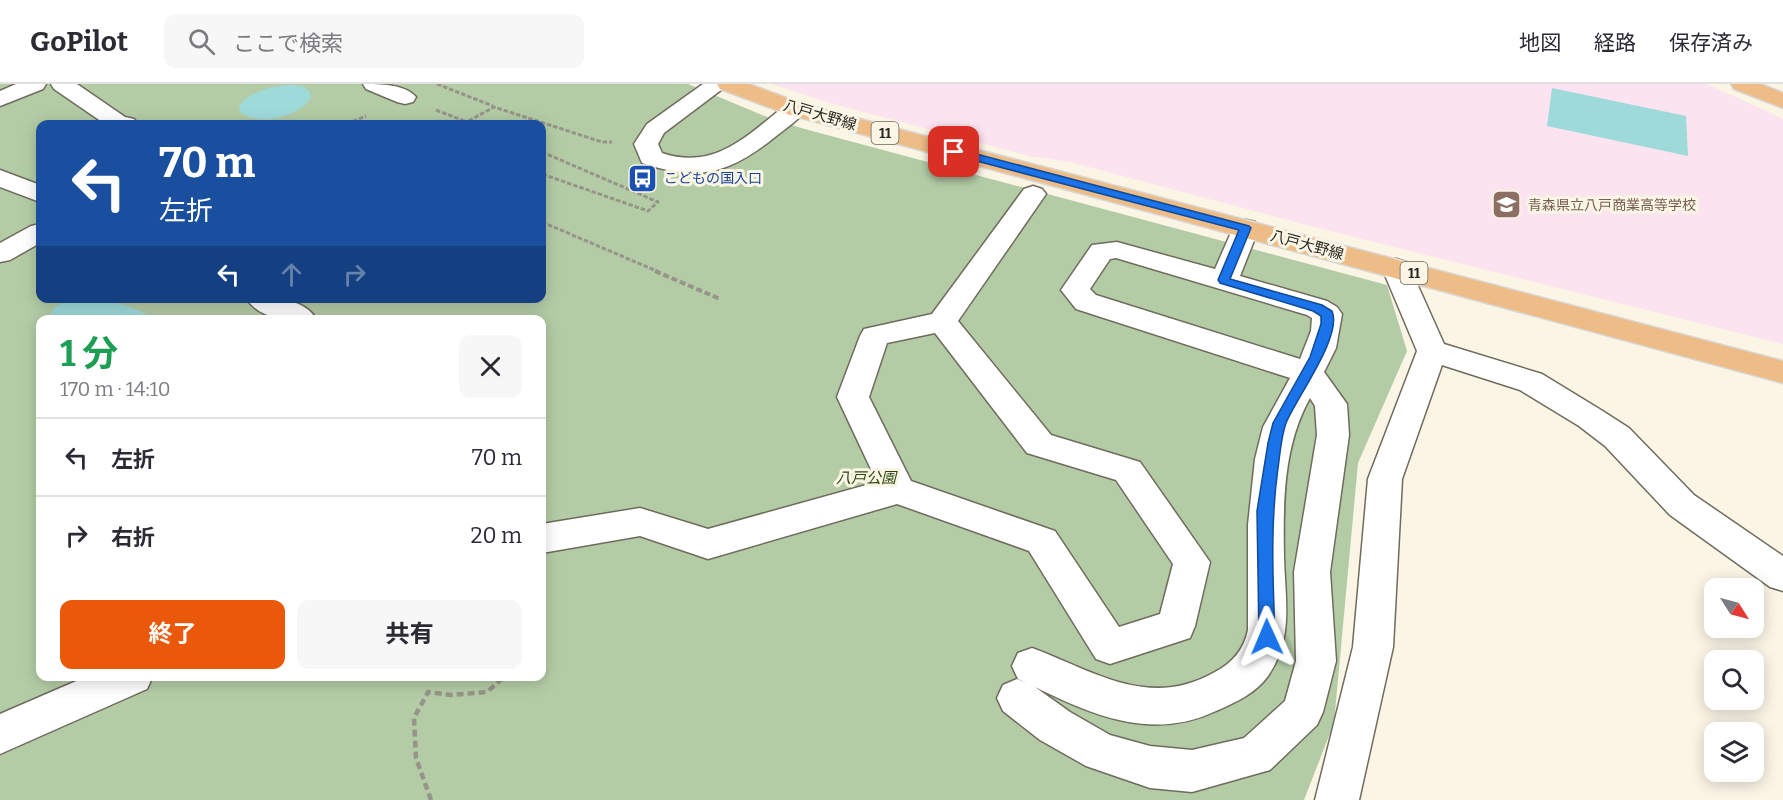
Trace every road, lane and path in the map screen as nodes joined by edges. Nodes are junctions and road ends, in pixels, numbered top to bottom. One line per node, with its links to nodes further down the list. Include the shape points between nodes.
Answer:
1 (35, 84): 9 (street)
2 (62, 84): 13 (street)
3 (374, 84): 8 (street)
4 (437, 84): 11 (path)
5 (718, 84): 17 (street, via 655,129)
6 (728, 84): 12 (main road, 八戸大野線 / 11)
7 (1742, 84): 10 (main road)
8 (405, 97)
9 (0, 99)
10 (1783, 101)
11 (494, 107): 14 (path); 15 (path)
12 (795, 109): 17 (street, via 735,156 711,166 684,169 666,165 651,158); 24 (main road, 八戸大野線 / 11)
13 (114, 120)
14 (470, 120)
15 (534, 120)
16 (546, 124): 17 (path, via 602,142)
17 (646, 144)
18 (546, 155): 19 (path, via 658,202 648,211)
19 (546, 175)
20 (0, 178): 21 (street)
21 (36, 192)
22 (1033, 194): 32 (street)
23 (546, 224): 29 (path)
24 (1246, 228): 27 (main road, 八戸大野線 / 11); 28 (street)
25 (36, 234): 26 (street)
26 (0, 254)
27 (1396, 268): 33 (street); 34 (main road, 八戸大野線 / 11)
28 (1224, 280): 35 (street, via 1327,314 1327,324); 35 (street, via 1117,250 1102,251 1075,290 1086,302)
29 (720, 299)
30 (270, 303): 31 (street)
31 (293, 315)
32 (942, 322): 36 (street, via 875,336 853,397); 36 (street, via 1039,444 1128,471 1192,562 1176,626 1110,647 1042,541)
33 (1432, 351): 38 (street, via 1531,382 1590,418 1617,437 1682,504); 43 (street, via 1384,479 1373,647)
34 (1783, 372)
35 (1308, 373): 35 (street, via 1280,423 1275,443 1264,511 1267,637 1255,665 1232,685 1187,704 1146,706 1024,682 1056,726 1101,752 1150,767 1192,771 1255,756 1302,712 1316,661 1312,572 1333,435 1331,404)
36 (898, 490): 37 (street, via 708,543 640,522)
37 (546, 537)
38 (1783, 576)
39 (122, 681): 41 (street)
40 (499, 681): 42 (path, via 487,692 428,692 414,718 416,758)
41 (0, 734)
42 (431, 800)
43 (1337, 800)

